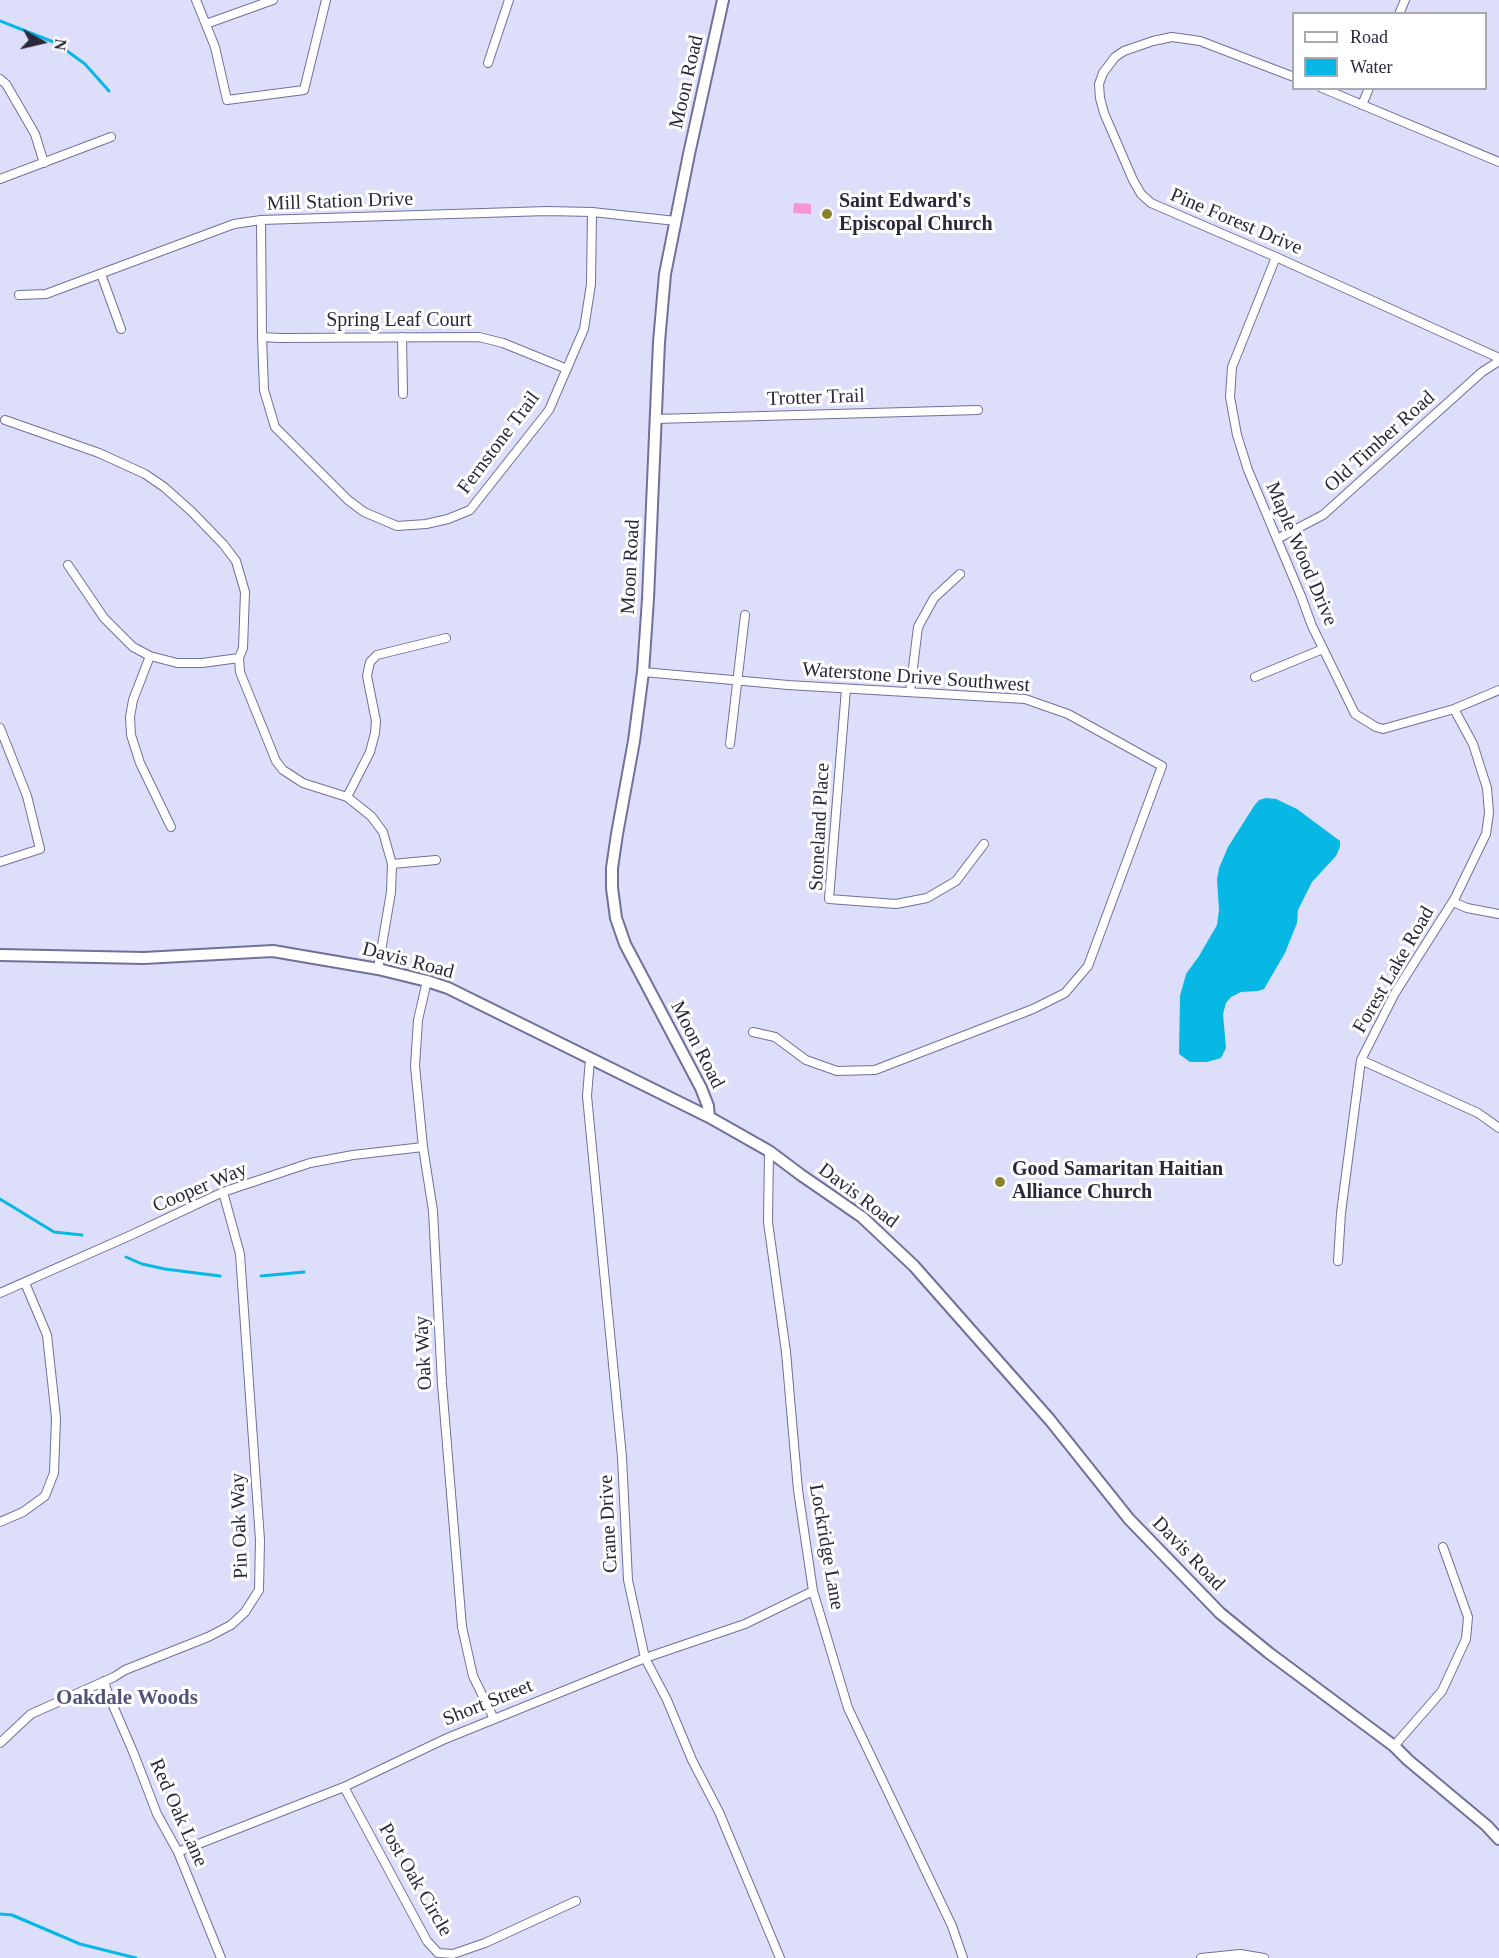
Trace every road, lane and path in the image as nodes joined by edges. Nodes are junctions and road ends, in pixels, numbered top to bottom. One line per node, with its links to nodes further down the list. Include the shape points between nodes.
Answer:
1 (196, 0): 6 (street)
2 (273, 0): 6 (street)
3 (326, 0): 6 (street, via 304,90 226,100)
4 (509, 0): 7 (street)
5 (723, 0): 19 (street, Moon Road)
6 (206, 24)
7 (488, 63)
8 (1292, 77): 20 (street, Pine Forest Drive, via 1200,41 1172,37 1124,51 1103,73 1100,84 1104,113 1141,194 1161,208)
9 (0, 79): 15 (street, via 35,134)
10 (1327, 90): 12 (street)
11 (1368, 90): 12 (street)
12 (1362, 105): 14 (street)
13 (111, 137): 15 (street)
14 (1499, 162)
15 (44, 163): 16 (street)
16 (0, 179)
17 (592, 212): 18 (street, Mill Station Drive); 19 (street, Mill Station Drive); 27 (street, Fernstone Trail, via 591,284 584,329)
18 (261, 220): 21 (street, Mill Station Drive, via 234,224); 24 (street, Fernstone Trail)
19 (676, 221): 30 (street, Moon Road, via 665,274)
20 (1276, 257): 26 (street, Pine Forest Drive); 32 (street, Maple Wood Drive, via 1232,367 1230,397 1248,470)
21 (101, 274): 22 (street, Mill Station Drive, via 46,294); 23 (street)
22 (18, 295)
23 (121, 329)
24 (262, 337): 25 (street, Spring Leaf Court); 27 (street, Fernstone Trail, via 264,390 275,428 348,500 396,526 426,524 470,510 549,410)
25 (402, 337): 27 (street, Spring Leaf Court, via 479,337); 28 (street)
26 (1499, 359): 32 (street, Old Timber Road, via 1323,515)
27 (567, 369)
28 (403, 394)
29 (978, 410): 30 (street, Trotter Trail)
30 (655, 419): 40 (street, Moon Road)
31 (5, 420): 39 (street, via 99,453 145,474 215,535 236,561 245,592 243,648)
32 (1277, 539): 37 (street, Maple Wood Drive)
33 (68, 565): 38 (street, via 104,618 133,646)
34 (960, 573): 45 (street, via 934,598 918,627)
35 (745, 615): 42 (street)
36 (446, 638): 49 (street, via 377,655 370,662 367,676 375,733 370,752)
37 (1323, 649): 41 (street); 46 (street, Maple Wood Drive, via 1355,714 1376,727 1383,729)
38 (150, 656): 39 (street, via 177,663); 50 (street, via 134,700 131,735 140,764)
39 (239, 658): 49 (street, via 240,672 263,731 283,770 303,783)
40 (643, 672): 42 (street, Waterstone Drive Southwest); 63 (street, Moon Road, via 612,868 613,906 625,944 701,1088)
41 (1255, 677)
42 (737, 680): 43 (street, Waterstone Drive Southwest); 48 (street)
43 (846, 688): 45 (street, Waterstone Drive Southwest); 51 (street, Stoneland Place, via 829,899 896,904 927,898 956,881)
44 (1499, 690): 46 (street, Maple Wood Drive)
45 (910, 692): 60 (street, Waterstone Drive Southwest, via 1025,699 1068,714 1162,766 1088,966 1065,993 1033,1009 875,1070 837,1071 806,1060 775,1037)
46 (1454, 709): 55 (street, Forest Lake Road, via 1473,744 1487,788 1489,813 1486,834)
47 (0, 728): 53 (street, via 27,796 40,849)
48 (730, 744)
49 (347, 797): 54 (street, via 371,816 383,832)
50 (171, 826)
51 (984, 844)
52 (436, 860): 54 (street)
53 (0, 862)
54 (392, 864): 58 (street, via 392,892)
55 (1452, 902): 56 (street); 62 (street, Forest Lake Road, via 1395,993)
56 (1499, 914)
57 (0, 955): 58 (street, Davis Road, via 144,958 273,951)
58 (378, 969): 59 (street, Davis Road)
59 (427, 981): 61 (street, Davis Road); 65 (street, Oak Way, via 418,1020 415,1066)
60 (753, 1032)
61 (590, 1059): 63 (street, Davis Road); 74 (street, Crane Drive, via 587,1096 622,1457 628,1580)
62 (1361, 1060): 64 (street, via 1478,1113); 68 (street, Forest Lake Road)
63 (709, 1117): 66 (street, Davis Road)
64 (1499, 1128)
65 (423, 1147): 67 (street, Cooper Way, via 310,1163); 76 (street, Oak Way, via 433,1211 442,1384 462,1627 473,1676)
66 (769, 1151): 73 (street, Lockridge Lane, via 768,1222); 78 (street, Davis Road, via 862,1217 914,1266 1050,1420 1129,1519 1220,1613)
67 (223, 1192): 69 (street, Cooper Way); 75 (street, Pin Oak Way, via 240,1254 260,1540 258,1590 245,1612 231,1625)
68 (1338, 1262)
69 (24, 1283): 70 (street, Cooper Way); 71 (street, via 47,1335 56,1418 54,1473 45,1496)
70 (0, 1293)
71 (0, 1522)
72 (1443, 1547): 78 (street, via 1468,1617 1466,1639 1442,1691)
73 (813, 1591): 74 (street, Short Street, via 745,1624); 85 (street, Lockridge Lane, via 848,1708 952,1926)
74 (645, 1658): 76 (street, Short Street); 84 (street, Crane Drive, via 719,1812)
75 (105, 1681): 77 (street, Pin Oak Way, via 31,1714); 81 (street, Red Oak Lane, via 157,1814)
76 (494, 1719): 79 (street, Short Street)
77 (0, 1743)
78 (1394, 1746): 80 (street, Davis Road)
79 (344, 1787): 81 (street, Short Street); 82 (street, Post Oak Circle, via 427,1941 438,1953 453,1954 485,1943)
80 (1499, 1839)
81 (178, 1852): 83 (street, Red Oak Lane)
82 (576, 1901)
83 (221, 1958)
84 (780, 1958)
85 (963, 1958)
86 (1201, 1958): 87 (street, via 1240,1954)
87 (1264, 1958)

